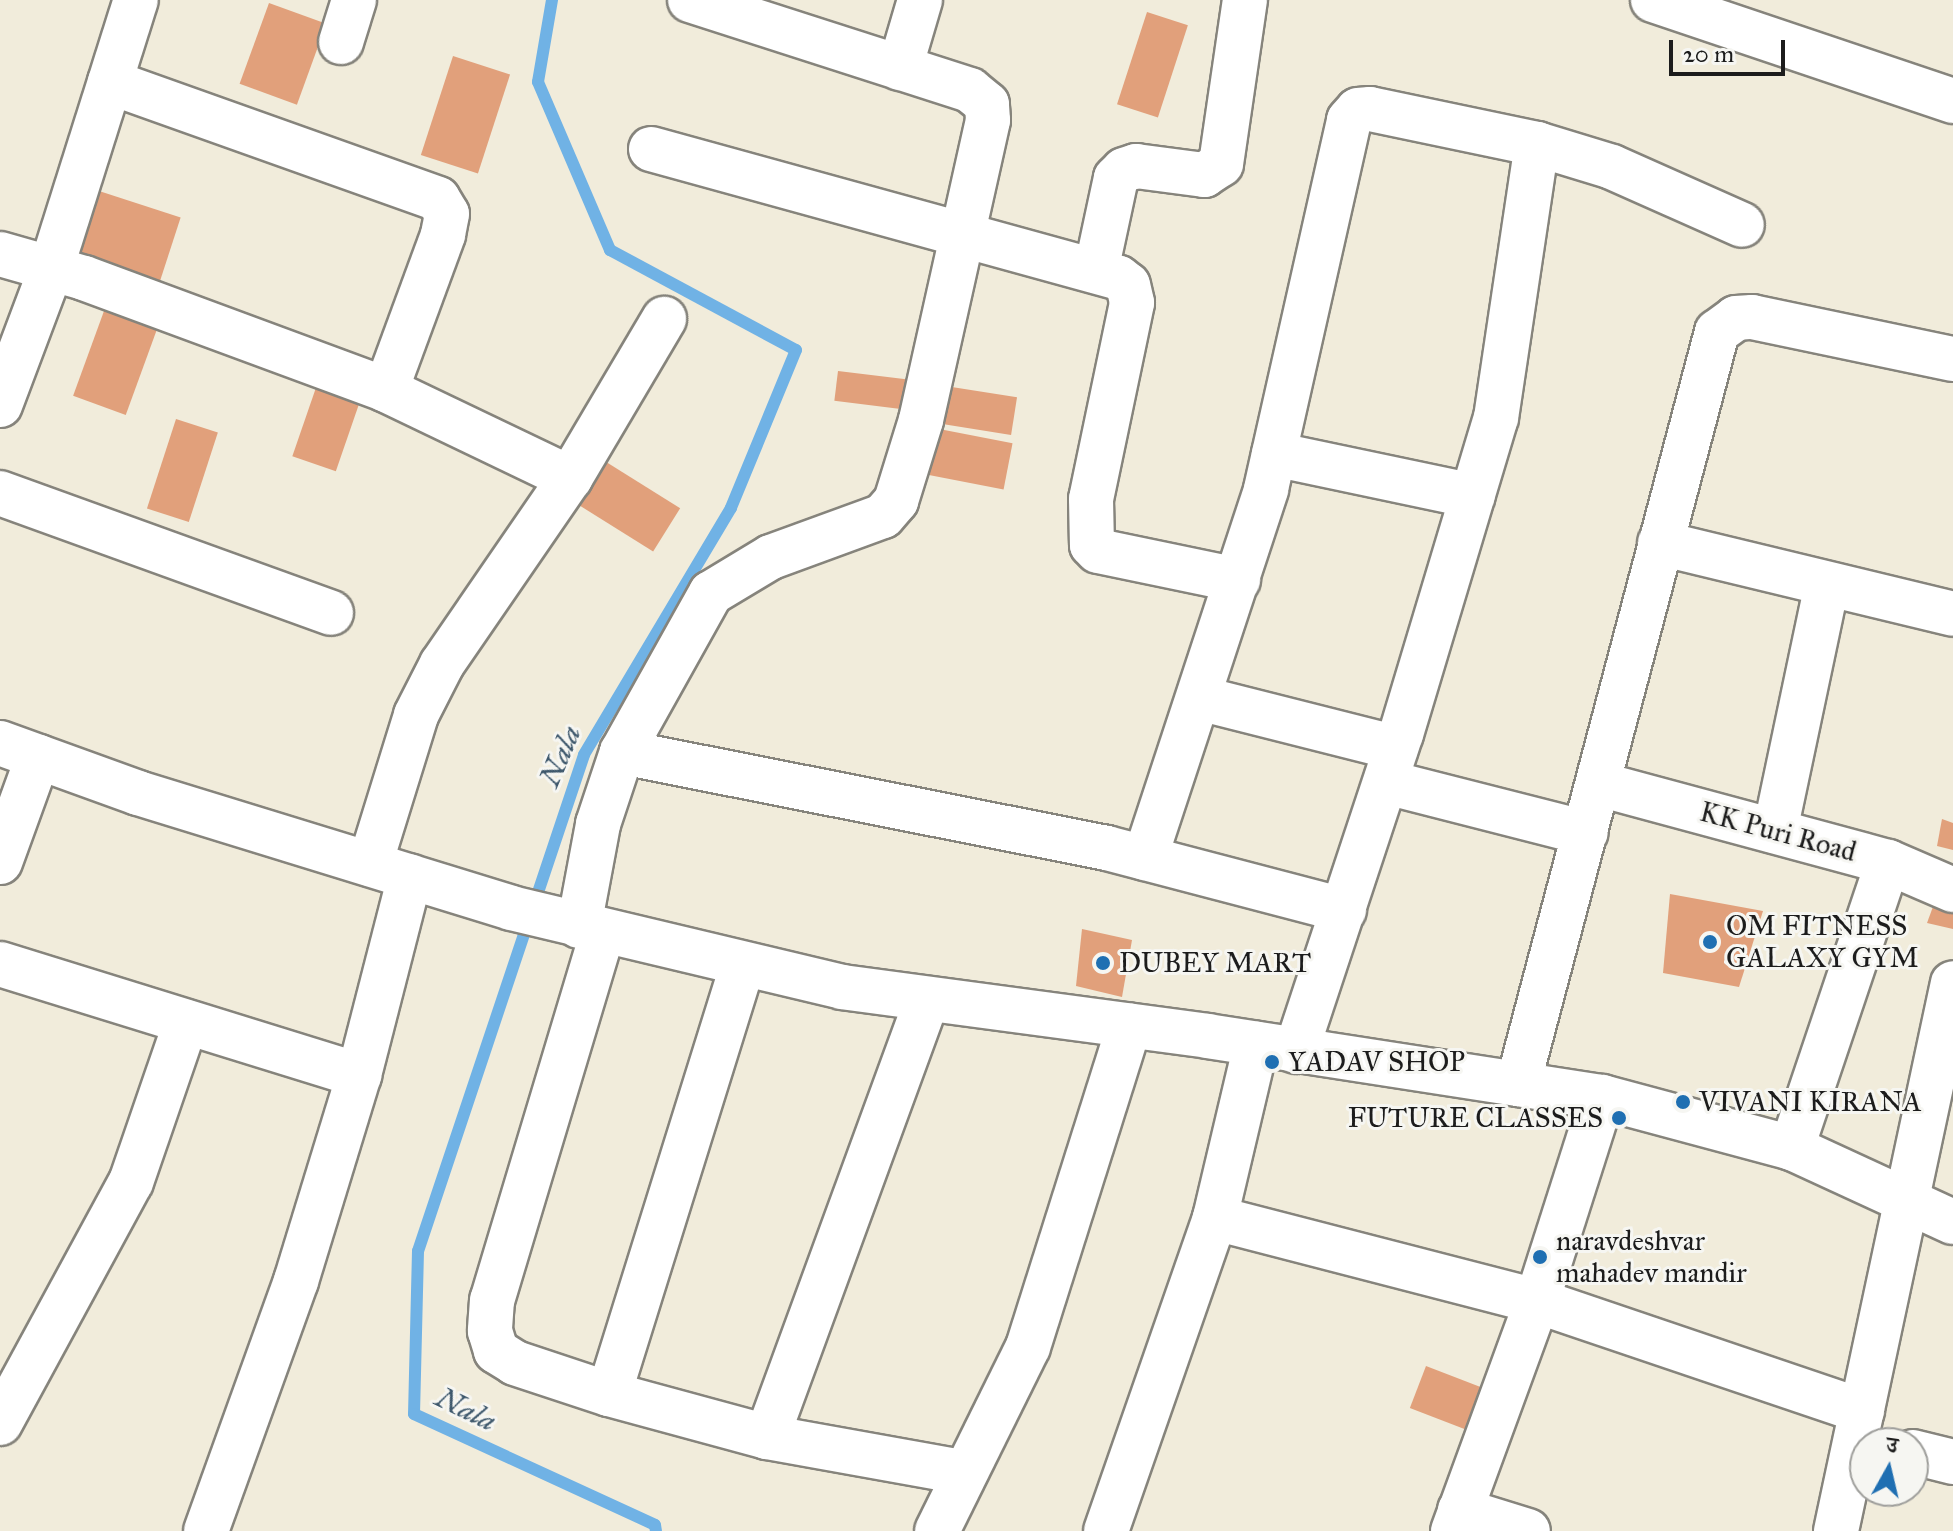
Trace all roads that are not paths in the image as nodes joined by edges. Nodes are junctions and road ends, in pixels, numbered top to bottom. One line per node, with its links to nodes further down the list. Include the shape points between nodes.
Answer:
1 (136, 0): 9 (street)
2 (354, 0): 7 (street)
3 (690, 0): 8 (street)
4 (920, 0): 8 (street)
5 (1245, 0): 17 (street, via 1221,164 1204,175 1136,166 1124,170 1116,178)
6 (1653, 0): 10 (street)
7 (341, 42)
8 (900, 68): 14 (street, via 970,90 987,104 983,160)
9 (110, 82): 16 (street); 20 (street, via 438,199 447,214 443,235)
10 (1953, 101)
11 (1537, 144): 13 (street, via 1612,167); 22 (street, via 1370,109 1358,110 1349,120); 25 (street, via 1512,337)
12 (651, 149): 14 (street)
13 (1742, 225)
14 (965, 235): 17 (street); 33 (street, via 896,501 883,516 771,557 711,593)
15 (0, 254): 16 (street)
16 (51, 269): 20 (street); 21 (street)
17 (1096, 271): 27 (street, via 1128,285 1132,303 1091,499 1092,545 1098,551)
18 (664, 319): 23 (street)
19 (1953, 359): 26 (street, via 1752,317 1724,324 1709,347)
20 (386, 390): 23 (street)
21 (0, 405)
22 (1274, 454): 25 (street); 27 (street)
23 (570, 478): 41 (street, via 416,715)
24 (0, 493): 29 (street)
25 (1473, 496): 34 (street)
26 (1660, 543): 28 (street); 35 (street)
27 (1238, 580): 31 (street)
28 (1827, 584): 30 (street); 36 (street)
29 (331, 613)
30 (1953, 614)
31 (1199, 698): 34 (street); 38 (street)
32 (19, 750): 39 (street); 41 (street)
33 (622, 752): 38 (street); 44 (street, via 598,824)
34 (1391, 765): 37 (street); 43 (street)
35 (1599, 784): 36 (street, KK Puri Road); 37 (street)
36 (1775, 831): 40 (street, KK Puri Road)
37 (1586, 833): 53 (street)
38 (1145, 858): 43 (street)
39 (0, 862)
40 (1888, 862): 42 (street, KK Puri Road); 56 (street)
41 (390, 870): 44 (street); 52 (street)
42 (1953, 890)
43 (1344, 910): 51 (street)
44 (581, 926): 46 (street); 61 (street, via 496,1285 490,1331 496,1351 515,1363)
45 (0, 964): 49 (street)
46 (743, 964): 48 (street, via 842,987); 61 (street)
47 (1953, 983): 54 (street)
48 (927, 999): 50 (street); 65 (street)
49 (186, 1022): 52 (street); 62 (street, via 131,1182)
50 (1129, 1026): 51 (street); 68 (street, via 1028,1347)
51 (1276, 1048): 53 (street); 58 (street)
52 (359, 1075): 71 (street, via 296,1281)
53 (1518, 1084): 55 (street)
54 (1941, 1093): 57 (street)
55 (1602, 1097): 56 (street); 60 (street)
56 (1792, 1148): 57 (street)
57 (1904, 1201): 59 (street); 64 (street)
58 (1215, 1218): 60 (street); 73 (street)
59 (1953, 1222)
60 (1537, 1301): 63 (street); 70 (street)
61 (609, 1394): 65 (street)
62 (0, 1423)
63 (1853, 1427)
64 (1864, 1427)
65 (767, 1437): 68 (street)
66 (1929, 1456): 67 (street)
67 (1953, 1462)
68 (962, 1472): 72 (street)
69 (1849, 1483): 75 (street)
70 (1456, 1521): 74 (street)
71 (206, 1531)
72 (937, 1531)
73 (1106, 1531)
74 (1528, 1531)
75 (1836, 1531)

